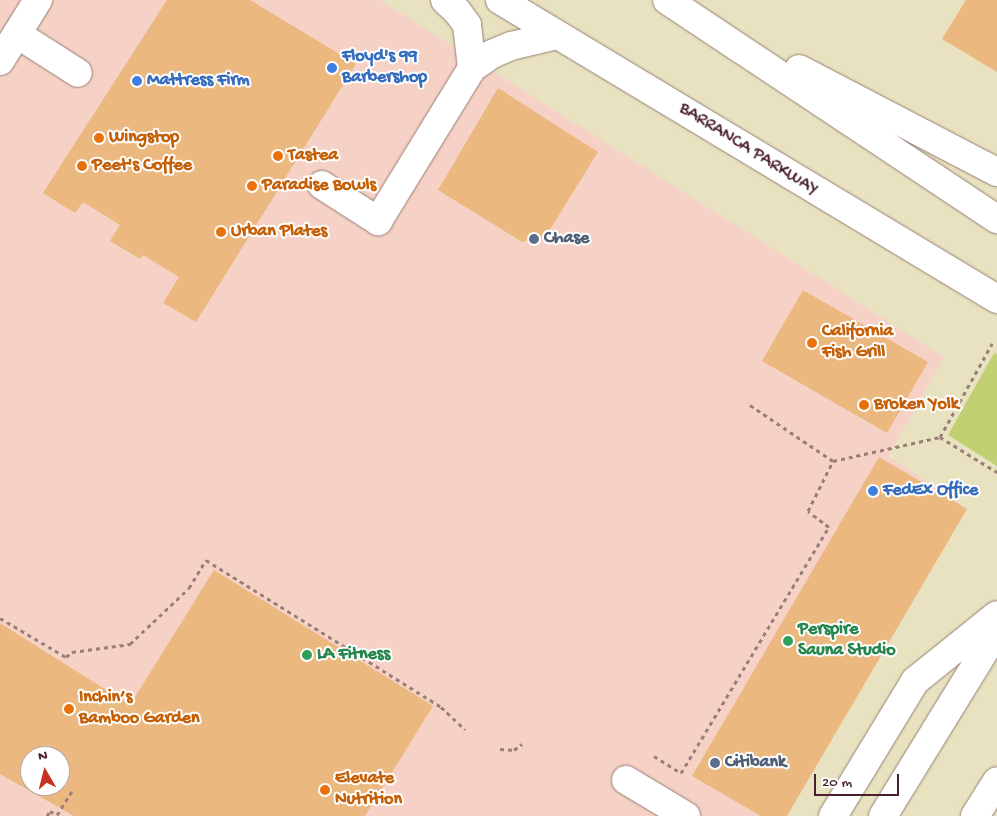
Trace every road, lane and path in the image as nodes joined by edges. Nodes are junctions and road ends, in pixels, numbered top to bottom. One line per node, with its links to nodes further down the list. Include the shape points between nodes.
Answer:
1 (38, 0): 6 (main road)
2 (444, 0): 9 (main road, via 467,26)
3 (500, 0): 7 (main road, BARRANCA PARKWAY)
4 (667, 0): 13 (main road)
5 (671, 0): 11 (main road, via 974,163)
6 (17, 34): 8 (main road); 10 (main road)
7 (557, 35): 9 (main road, via 511,46); 14 (main road, BARRANCA PARKWAY)
8 (0, 61)
9 (472, 68): 12 (main road, via 378,220)
10 (78, 73)
11 (997, 172)
12 (322, 185)
13 (997, 219)
14 (997, 299)
15 (992, 344): 17 (path)
16 (747, 403): 18 (path)
17 (940, 437): 18 (path); 19 (path)
18 (833, 461): 26 (path, via 808,511 829,527 762,641 681,773)
19 (997, 472)
20 (997, 615): 32 (main road, via 915,681)
21 (0, 618): 23 (path, via 66,657 72,652 130,644 188,588 206,560 441,707)
22 (997, 632): 33 (main road)
23 (465, 729)
24 (522, 744): 25 (path, via 514,750)
25 (500, 748)
26 (654, 756)
27 (626, 780): 31 (main road)
28 (997, 781): 34 (main road)
29 (72, 792): 30 (path, via 58,816 50,811)
30 (46, 816)
31 (686, 816)
32 (833, 816)
33 (883, 816)
34 (975, 816)

